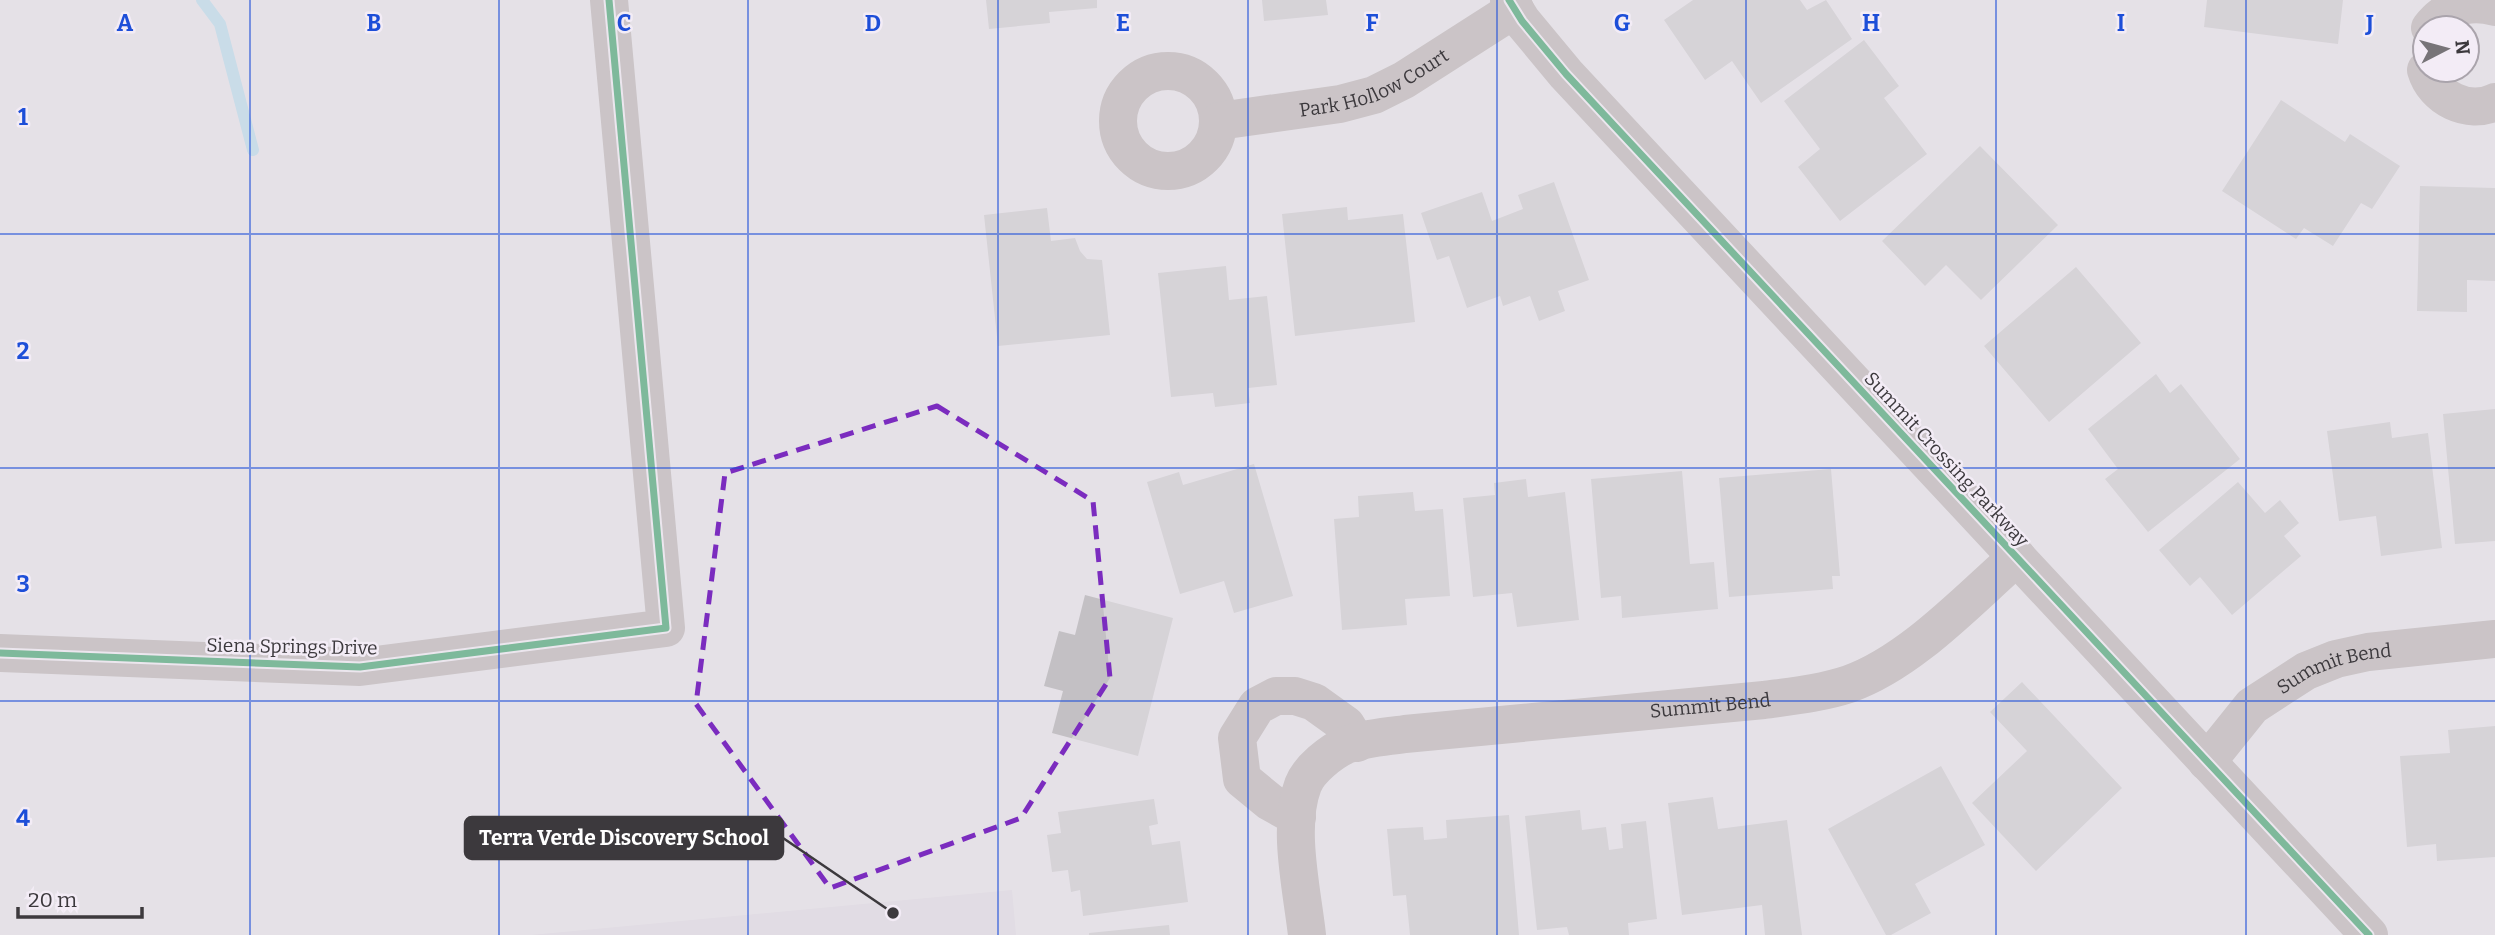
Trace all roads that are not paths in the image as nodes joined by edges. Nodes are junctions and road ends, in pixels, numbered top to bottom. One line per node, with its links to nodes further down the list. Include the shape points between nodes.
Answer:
1 (609, 0): 10 (street, Siena Springs Drive, via 666,628 360,667)
2 (1512, 5): 7 (street, Park Hollow Court, via 1404,80 1374,95); 8 (street, Summit Crossing Parkway, via 1566,74)
3 (2495, 7): 4 (street, via 2458,5)
4 (2442, 14)
5 (2433, 84): 6 (street, via 2456,103 2474,107)
6 (2495, 102)
7 (1219, 121)
8 (2017, 557): 11 (street, Summit Bend, via 1917,645 1887,667 1850,684 1764,701 1405,734); 12 (street, Summit Crossing Parkway)
9 (2495, 639): 12 (street, Summit Bend, via 2368,652 2306,671 2252,706)
10 (0, 653)
11 (1357, 743): 13 (street, Summit Bend, via 1345,746 1311,771 1303,783); 13 (street, via 1346,725 1314,702 1276,696 1256,706 1237,738 1242,779)
12 (2207, 762): 15 (street, Summit Crossing Parkway)
13 (1297, 817): 14 (street, Summit Bend)
14 (1307, 935)
15 (2369, 935)

